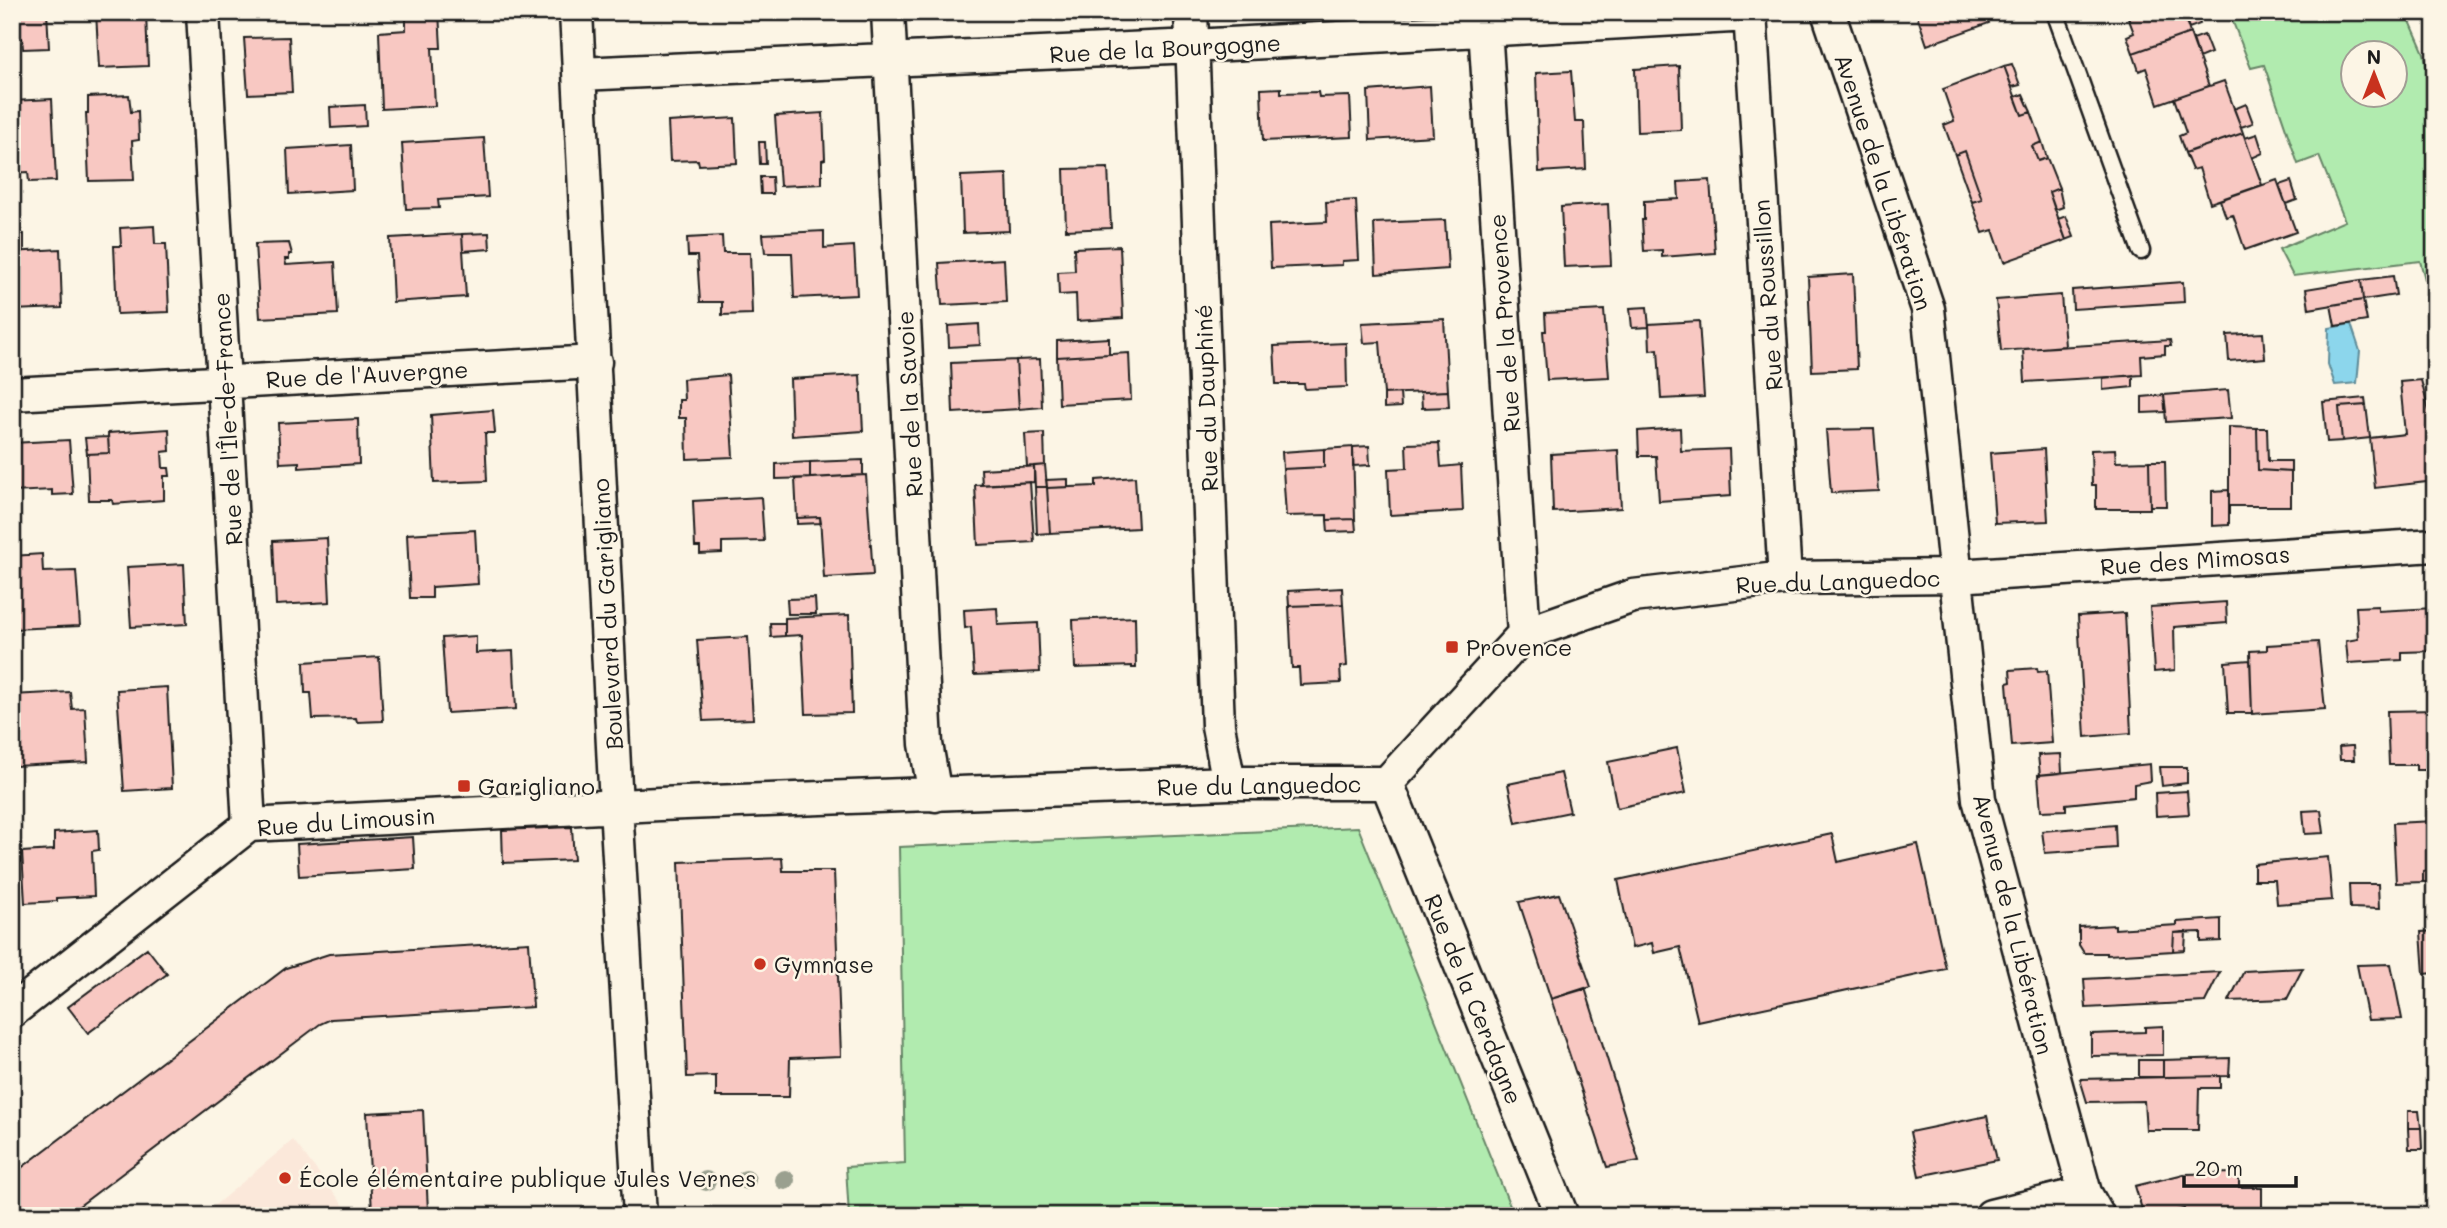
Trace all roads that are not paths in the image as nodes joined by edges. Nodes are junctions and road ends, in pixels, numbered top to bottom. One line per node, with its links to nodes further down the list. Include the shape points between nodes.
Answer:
1 (203, 12): 14 (street, Rue de l'Île-de-France)
2 (576, 12): 11 (street, Boulevard du Garigliano)
3 (888, 12): 10 (street, Rue de la Savoie)
4 (1191, 12): 9 (street, Rue du Dauphiné)
5 (1828, 12): 17 (street, Avenue de la Libération, via 1928,309)
6 (2055, 12): 12 (lane)
7 (1750, 14): 8 (street, Rue de la Bourgogne); 18 (street, Rue du Roussillon)
8 (1484, 22): 9 (street, Rue de la Bourgogne); 19 (street, Rue de la Provence)
9 (1193, 47): 10 (street, Rue de la Bourgogne); 20 (street, Rue du Dauphiné, via 1218,726)
10 (891, 61): 11 (street, Rue de la Bourgogne); 22 (street, Rue de la Savoie, via 926,744)
11 (580, 74): 13 (street, Boulevard du Garigliano)
12 (2141, 251)
13 (595, 362): 14 (street, Rue de l'Auvergne); 23 (street, Boulevard du Garigliano)
14 (225, 381): 15 (street, Rue de l'Auvergne); 24 (street, Rue de l'Île-de-France)
15 (12, 394)
16 (2435, 545): 17 (street, Rue des Mimosas)
17 (1956, 576): 18 (street, Rue du Languedoc); 26 (street, Avenue de la Libération, via 1979,799)
18 (1785, 578): 19 (street, Rue du Languedoc, via 1633,596)
19 (1524, 634): 21 (street, Rue du Languedoc)
20 (1229, 783): 21 (street, Rue du Languedoc); 22 (street, Rue du Languedoc)
21 (1387, 783): 28 (street, Rue de la Cerdagne)
22 (935, 795): 23 (street, Rue du Languedoc)
23 (616, 806): 24 (street, Rue du Limousin); 27 (street, Boulevard du Garigliano)
24 (249, 825): 25 (street, Rue du Limousin)
25 (12, 1011)
26 (2091, 1204): 29 (street)
27 (640, 1216)
28 (1562, 1216)
29 (1991, 1216)

